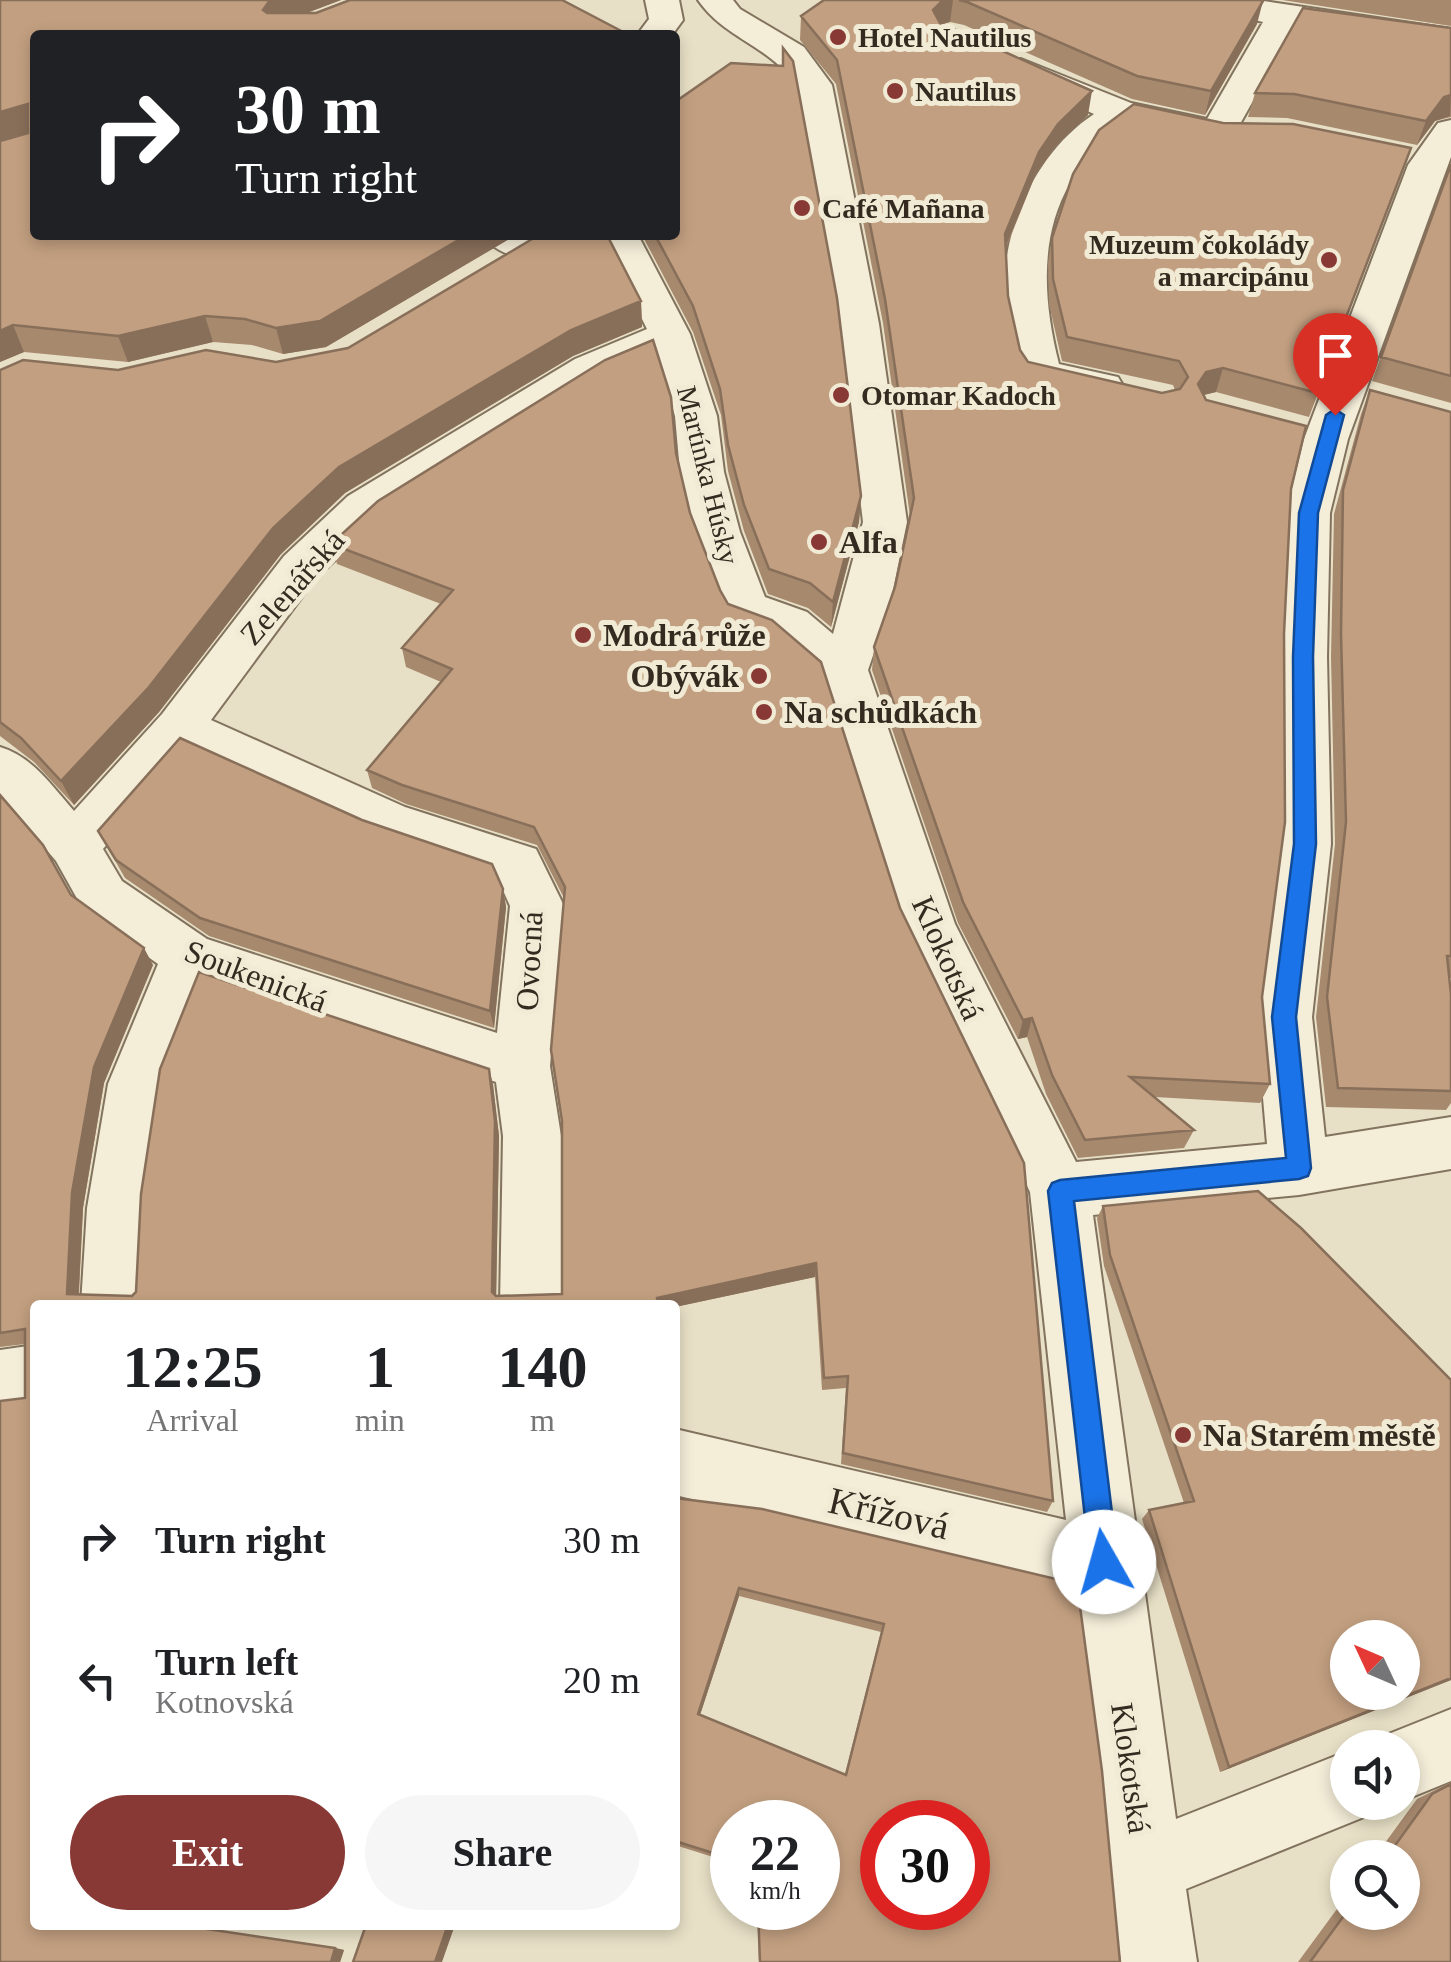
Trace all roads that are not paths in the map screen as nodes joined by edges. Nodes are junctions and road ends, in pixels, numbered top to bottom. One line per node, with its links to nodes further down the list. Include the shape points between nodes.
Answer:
1 (662, 0): 5 (street, via 666,20)
2 (715, 0): 13 (street, via 728,16 792,54 814,85 859,324 885,522)
3 (1213, 0): 4 (street)
4 (1283, 16): 6 (street); 8 (street, via 1235,132)
5 (658, 30)
6 (1451, 39)
7 (985, 52): 8 (street)
8 (1121, 112): 12 (street, via 1079,143 1046,197 1024,262 1025,304 1040,373)
9 (1430, 155): 20 (street, via 1362,396 1307,434 1305,844 1284,1017)
10 (622, 240): 11 (street, Martínka Húsky)
11 (670, 334): 13 (street, Martínka Húsky, via 696,416 718,532 746,608 790,624); 14 (street, Zelenářská, via 590,368 364,507 300,567)
12 (1140, 396)
13 (844, 670): 21 (street, Klokotská, via 928,924)
14 (179, 727): 16 (street, Zelenářská); 18 (street, Ovocná, via 387,820 517,864 537,906)
15 (0, 766): 16 (street, Soukenická)
16 (74, 846): 17 (street, Soukenická, via 103,896)
17 (188, 956): 18 (street, Soukenická); 22 (street, via 137,1084 117,1208)
18 (522, 1066): 23 (street, Ovocná, via 532,1136)
19 (1445, 1157): 20 (street)
20 (1299, 1168): 21 (street)
21 (1060, 1191): 27 (street, Klokotská)
22 (112, 1300)
23 (531, 1300)
24 (30, 1377): 25 (street)
25 (0, 1382)
26 (680, 1463): 27 (street, Křížová)
27 (1104, 1562): 31 (street, Klokotská)
28 (1451, 1745): 29 (street)
29 (1420, 1758)
30 (1330, 1794): 31 (street)
31 (1144, 1869): 32 (street, Klokotská)
32 (1159, 1962)

